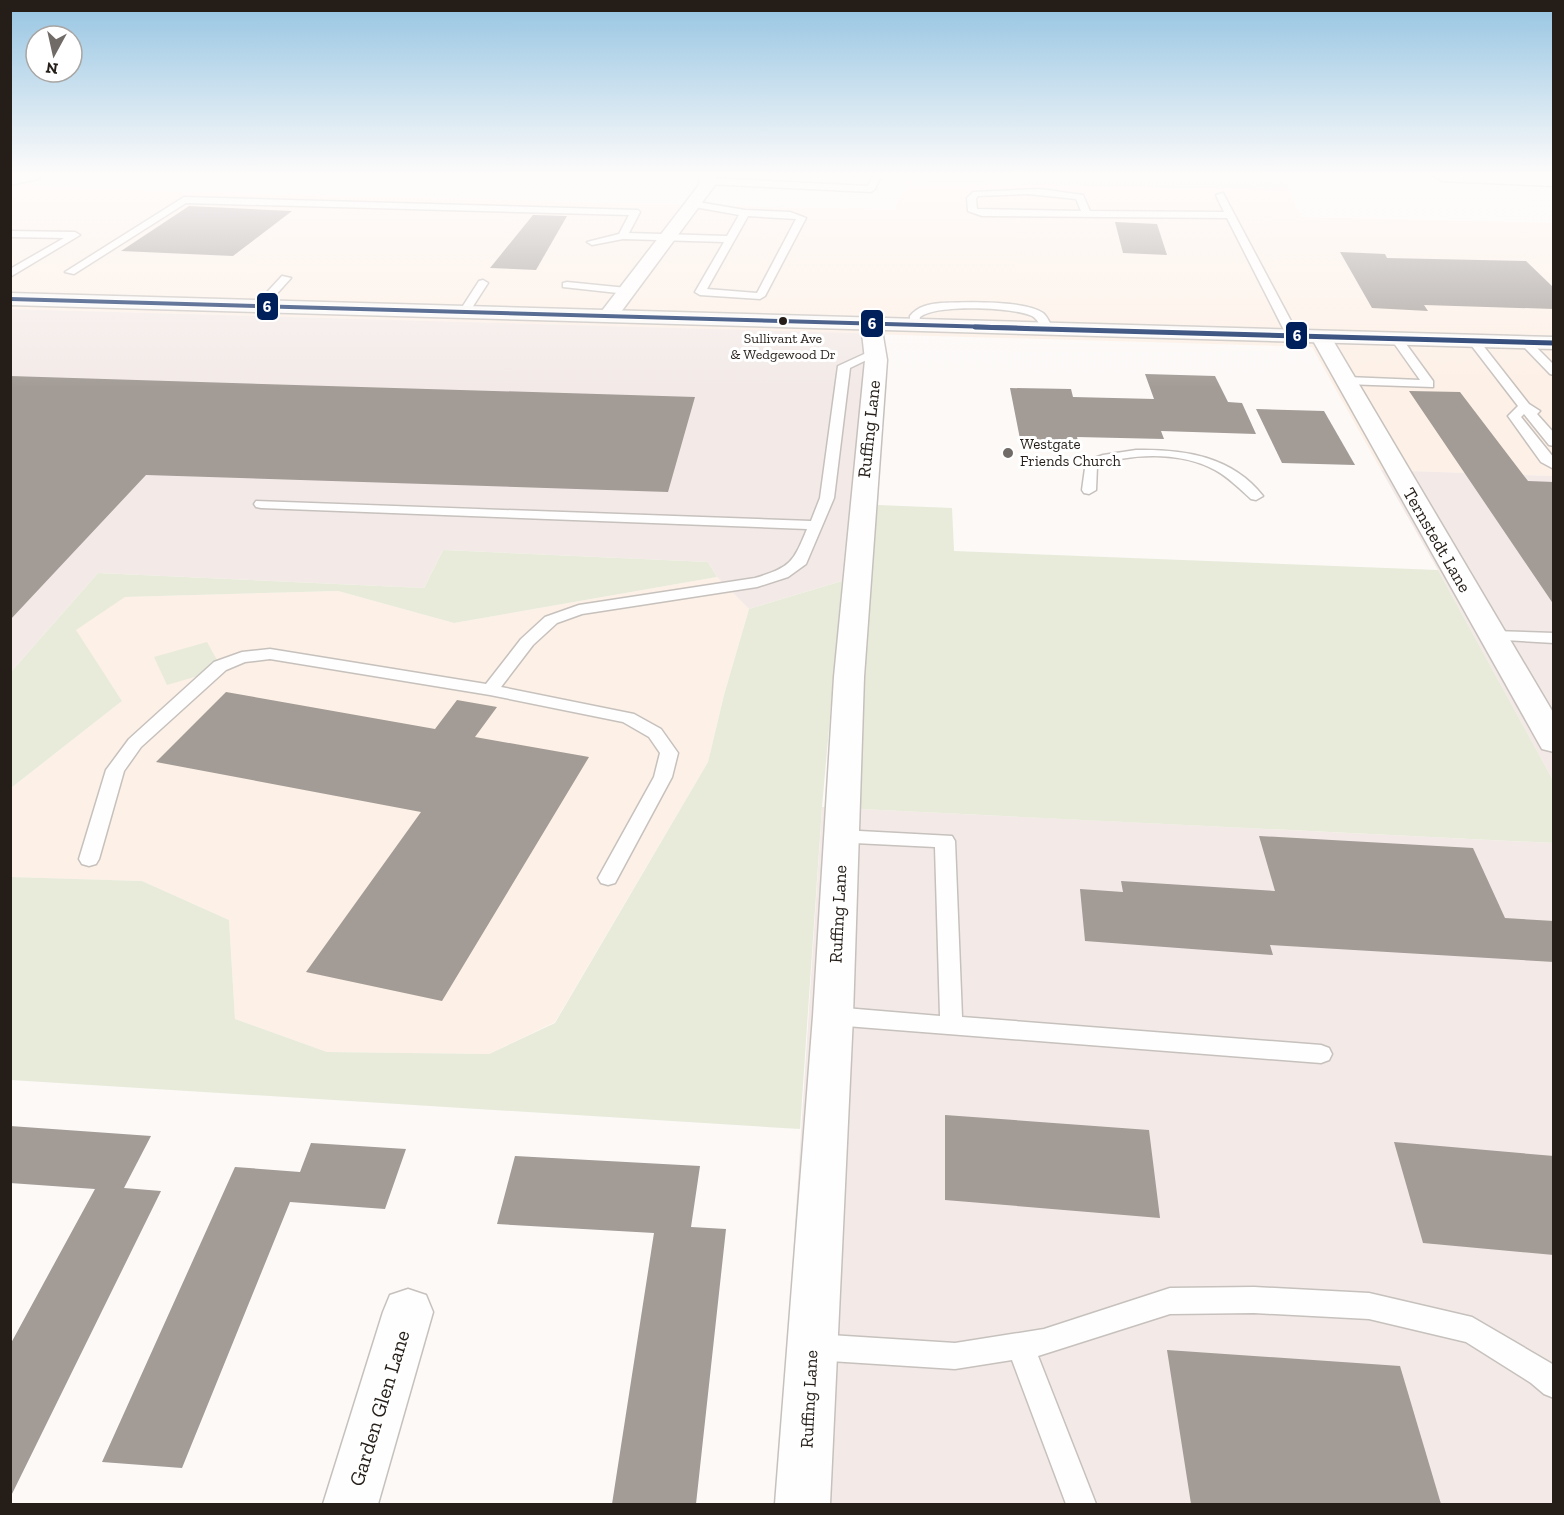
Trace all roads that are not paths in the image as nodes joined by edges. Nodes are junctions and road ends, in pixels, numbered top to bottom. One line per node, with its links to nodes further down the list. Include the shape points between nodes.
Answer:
1 (56, 247): 8 (lane)
2 (111, 247): 7 (lane)
3 (661, 247): 12 (street)
4 (726, 247): 5 (lane, via 700,292 760,296)
5 (786, 247)
6 (1247, 247): 18 (lane)
7 (70, 273)
8 (10, 274)
9 (286, 278): 14 (lane)
10 (483, 283): 15 (lane)
11 (567, 285): 12 (lane)
12 (627, 291): 16 (street)
13 (10, 299): 14 (main road)
14 (260, 306): 15 (main road)
15 (464, 312): 16 (main road)
16 (608, 316): 17 (main road)
17 (871, 324): 18 (main road); 24 (street, Ruffing Lane)
18 (1293, 336): 19 (main road)
19 (1321, 337): 20 (main road); 26 (street, Ternstedt Lane)
20 (1397, 339): 21 (main road); 26 (lane, via 1429,384)
21 (1474, 341): 22 (main road); 27 (lane)
22 (1526, 343): 23 (main road); 25 (lane)
23 (1554, 343)
24 (875, 352): 34 (lane, via 844,366 827,498); 39 (street, Ruffing Lane, via 849,677)
25 (1554, 372)
26 (1347, 381): 35 (street, Ternstedt Lane)
27 (1525, 407): 28 (lane); 29 (lane); 30 (lane, via 1514,416)
28 (1554, 422)
29 (1554, 442)
30 (1554, 465)
31 (1089, 490): 32 (lane, via 1091,464 1102,458 1121,454 1175,455 1200,457 1220,466)
32 (1256, 496)
33 (261, 504): 34 (lane)
34 (816, 525): 37 (lane, via 801,561 783,574 757,582 579,610 551,620 527,642)
35 (1493, 636): 36 (lane); 38 (street, Ternstedt Lane)
36 (1554, 638)
37 (490, 690): 40 (lane, via 270,654 242,657 220,666 135,743 115,770); 41 (lane, via 628,718 655,733 669,753 663,777)
38 (1554, 742)
39 (841, 837): 42 (street, Ruffing Lane); 43 (lane, via 945,842)
40 (89, 859)
41 (608, 878)
42 (833, 1016): 43 (lane); 47 (street, Ruffing Lane)
43 (951, 1025): 44 (lane)
44 (1321, 1054)
45 (408, 1312): 49 (street, Garden Glen Lane)
46 (1020, 1346): 47 (lane, via 955,1356); 48 (lane, via 1044,1342 1170,1301 1254,1300 1369,1306 1472,1330); 51 (lane)
47 (812, 1347): 50 (street, Ruffing Lane)
48 (1554, 1384)
49 (350, 1504)
50 (802, 1504)
51 (1081, 1504)

